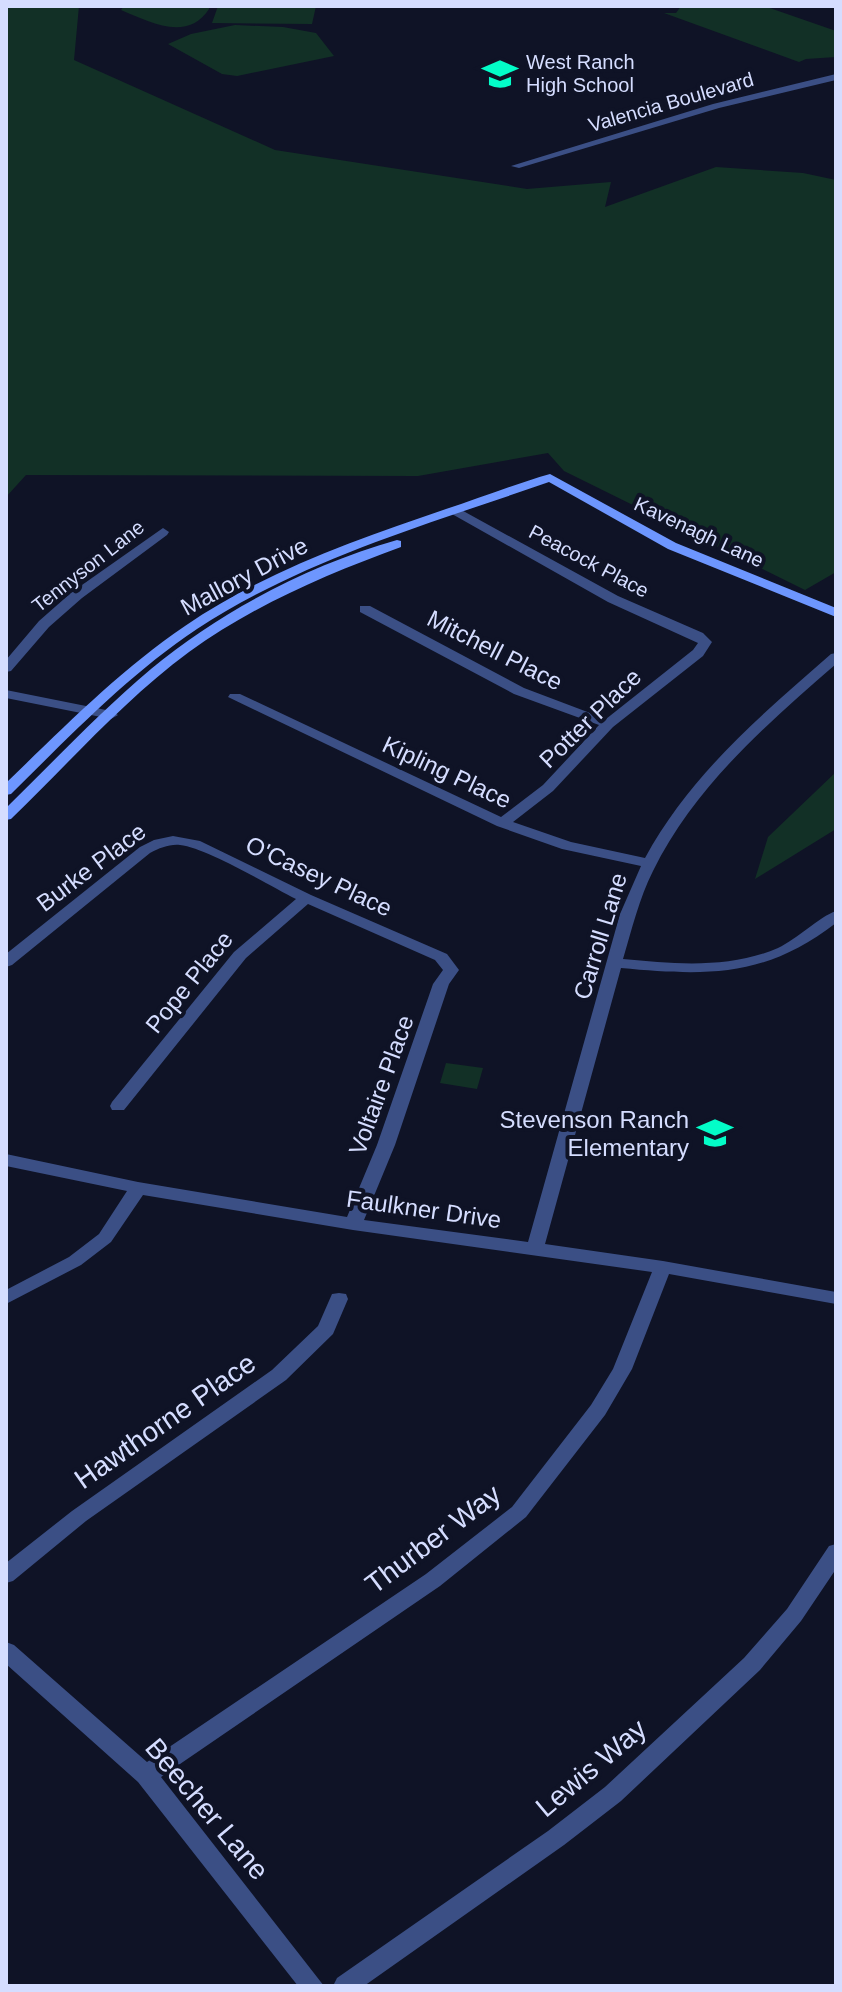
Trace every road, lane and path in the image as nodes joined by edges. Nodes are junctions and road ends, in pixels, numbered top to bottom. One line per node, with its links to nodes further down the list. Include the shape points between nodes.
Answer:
1 (836, 77): 3 (street, Valencia Boulevard, via 716,106)
2 (836, 84): 4 (street, Valencia Boulevard)
3 (516, 166)
4 (529, 170)
5 (462, 515): 8 (main road, Kavenagh Lane, via 556,482 672,546); 9 (street, Peacock Place, via 613,599); 14 (main road, Mallory Drive, via 347,549 243,596 136,668); 15 (main road, via 265,599 180,654)
6 (163, 532): 11 (street, Tennyson Lane, via 77,595)
7 (365, 609): 16 (street, Mitchell Place, via 519,691)
8 (836, 613)
9 (705, 642): 16 (street, Potter Place)
10 (836, 657): 21 (street, Carroll Lane, via 720,762 683,805)
11 (6, 668)
12 (6, 694): 14 (street)
13 (235, 697): 19 (street, Kipling Place)
14 (91, 710): 15 (street); 17 (main road, Mallory Drive)
15 (111, 715): 18 (main road)
16 (608, 724): 19 (street, Potter Place, via 548,788)
17 (6, 791)
18 (6, 816)
19 (502, 823): 21 (street, Kipling Place, via 567,846)
20 (167, 839): 22 (street, O'Casey Place, via 203,847); 24 (street, Burke Place, via 145,850)
21 (649, 863): 26 (street, Carroll Lane, via 632,901)
22 (306, 898): 25 (street, O'Casey Place); 27 (street, Pope Place, via 240,955)
23 (836, 916): 26 (street, via 797,946 768,959 695,969)
24 (6, 962)
25 (448, 963): 30 (street, Voltaire Place, via 451,970 441,984)
26 (616, 963): 31 (street, Carroll Lane)
27 (118, 1106)
28 (6, 1160): 29 (street, Faulkner Drive)
29 (138, 1188): 30 (street, Faulkner Drive); 33 (street, via 105,1238 75,1261)
30 (353, 1224): 31 (street, Faulkner Drive)
31 (535, 1248): 32 (street, Faulkner Drive)
32 (663, 1267): 34 (street, Faulkner Drive); 39 (street, Thurber Way, via 622,1369 582,1432 519,1512 433,1580)
33 (6, 1298)
34 (836, 1298)
35 (339, 1299): 37 (street, Hawthorne Place, via 326,1329 279,1375 79,1516)
36 (836, 1552): 41 (street, Lewis Way, via 794,1615 752,1664 613,1794)
37 (6, 1575)
38 (6, 1651): 39 (street, Beecher Lane)
39 (146, 1775): 40 (street, Beecher Lane)
40 (312, 1986)
41 (345, 1986)

